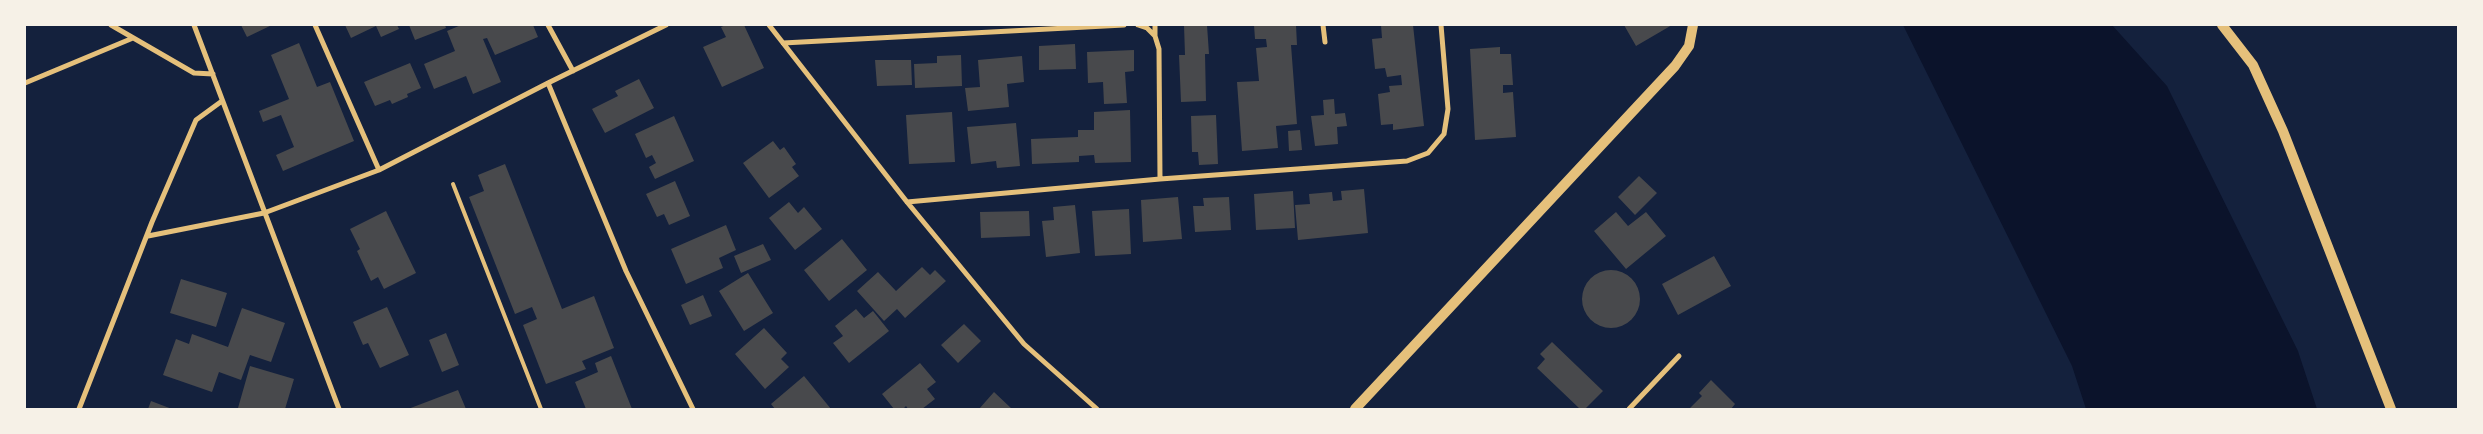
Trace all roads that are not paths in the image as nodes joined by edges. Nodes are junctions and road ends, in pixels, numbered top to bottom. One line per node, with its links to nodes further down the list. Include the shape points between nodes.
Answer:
1 (111, 25): 15 (street)
2 (194, 25): 19 (street)
3 (315, 25): 23 (street)
4 (548, 25): 18 (street)
5 (666, 25): 18 (street)
6 (769, 25): 17 (street)
7 (1124, 25): 17 (street)
8 (1138, 25): 14 (street)
9 (1155, 25): 14 (street)
10 (1323, 25): 16 (street)
11 (1441, 25): 24 (street, via 1448,109 1444,134 1428,153 1407,161)
12 (1693, 25): 35 (main road, via 1688,46 1675,66)
13 (2222, 25): 37 (main road, via 2253,65 2279,123)
14 (1155, 36): 24 (street, via 1159,49)
15 (133, 38): 19 (street, via 194,73); 20 (street)
16 (1325, 42)
17 (783, 43): 26 (street)
18 (573, 71): 21 (street)
19 (213, 74): 22 (street)
20 (25, 83)
21 (548, 83): 23 (street); 33 (street, via 626,271)
22 (222, 101): 27 (street); 28 (street, via 196,120)
23 (379, 170): 27 (street)
24 (1160, 179): 26 (street)
25 (453, 184): 32 (lane)
26 (907, 202): 34 (street, via 1024,344)
27 (264, 213): 28 (street); 31 (street)
28 (148, 236): 30 (street)
29 (1679, 356): 36 (street)
30 (79, 409)
31 (339, 409)
32 (542, 409)
33 (693, 409)
34 (1097, 409)
35 (1356, 409)
36 (1628, 409)
37 (2391, 409)

